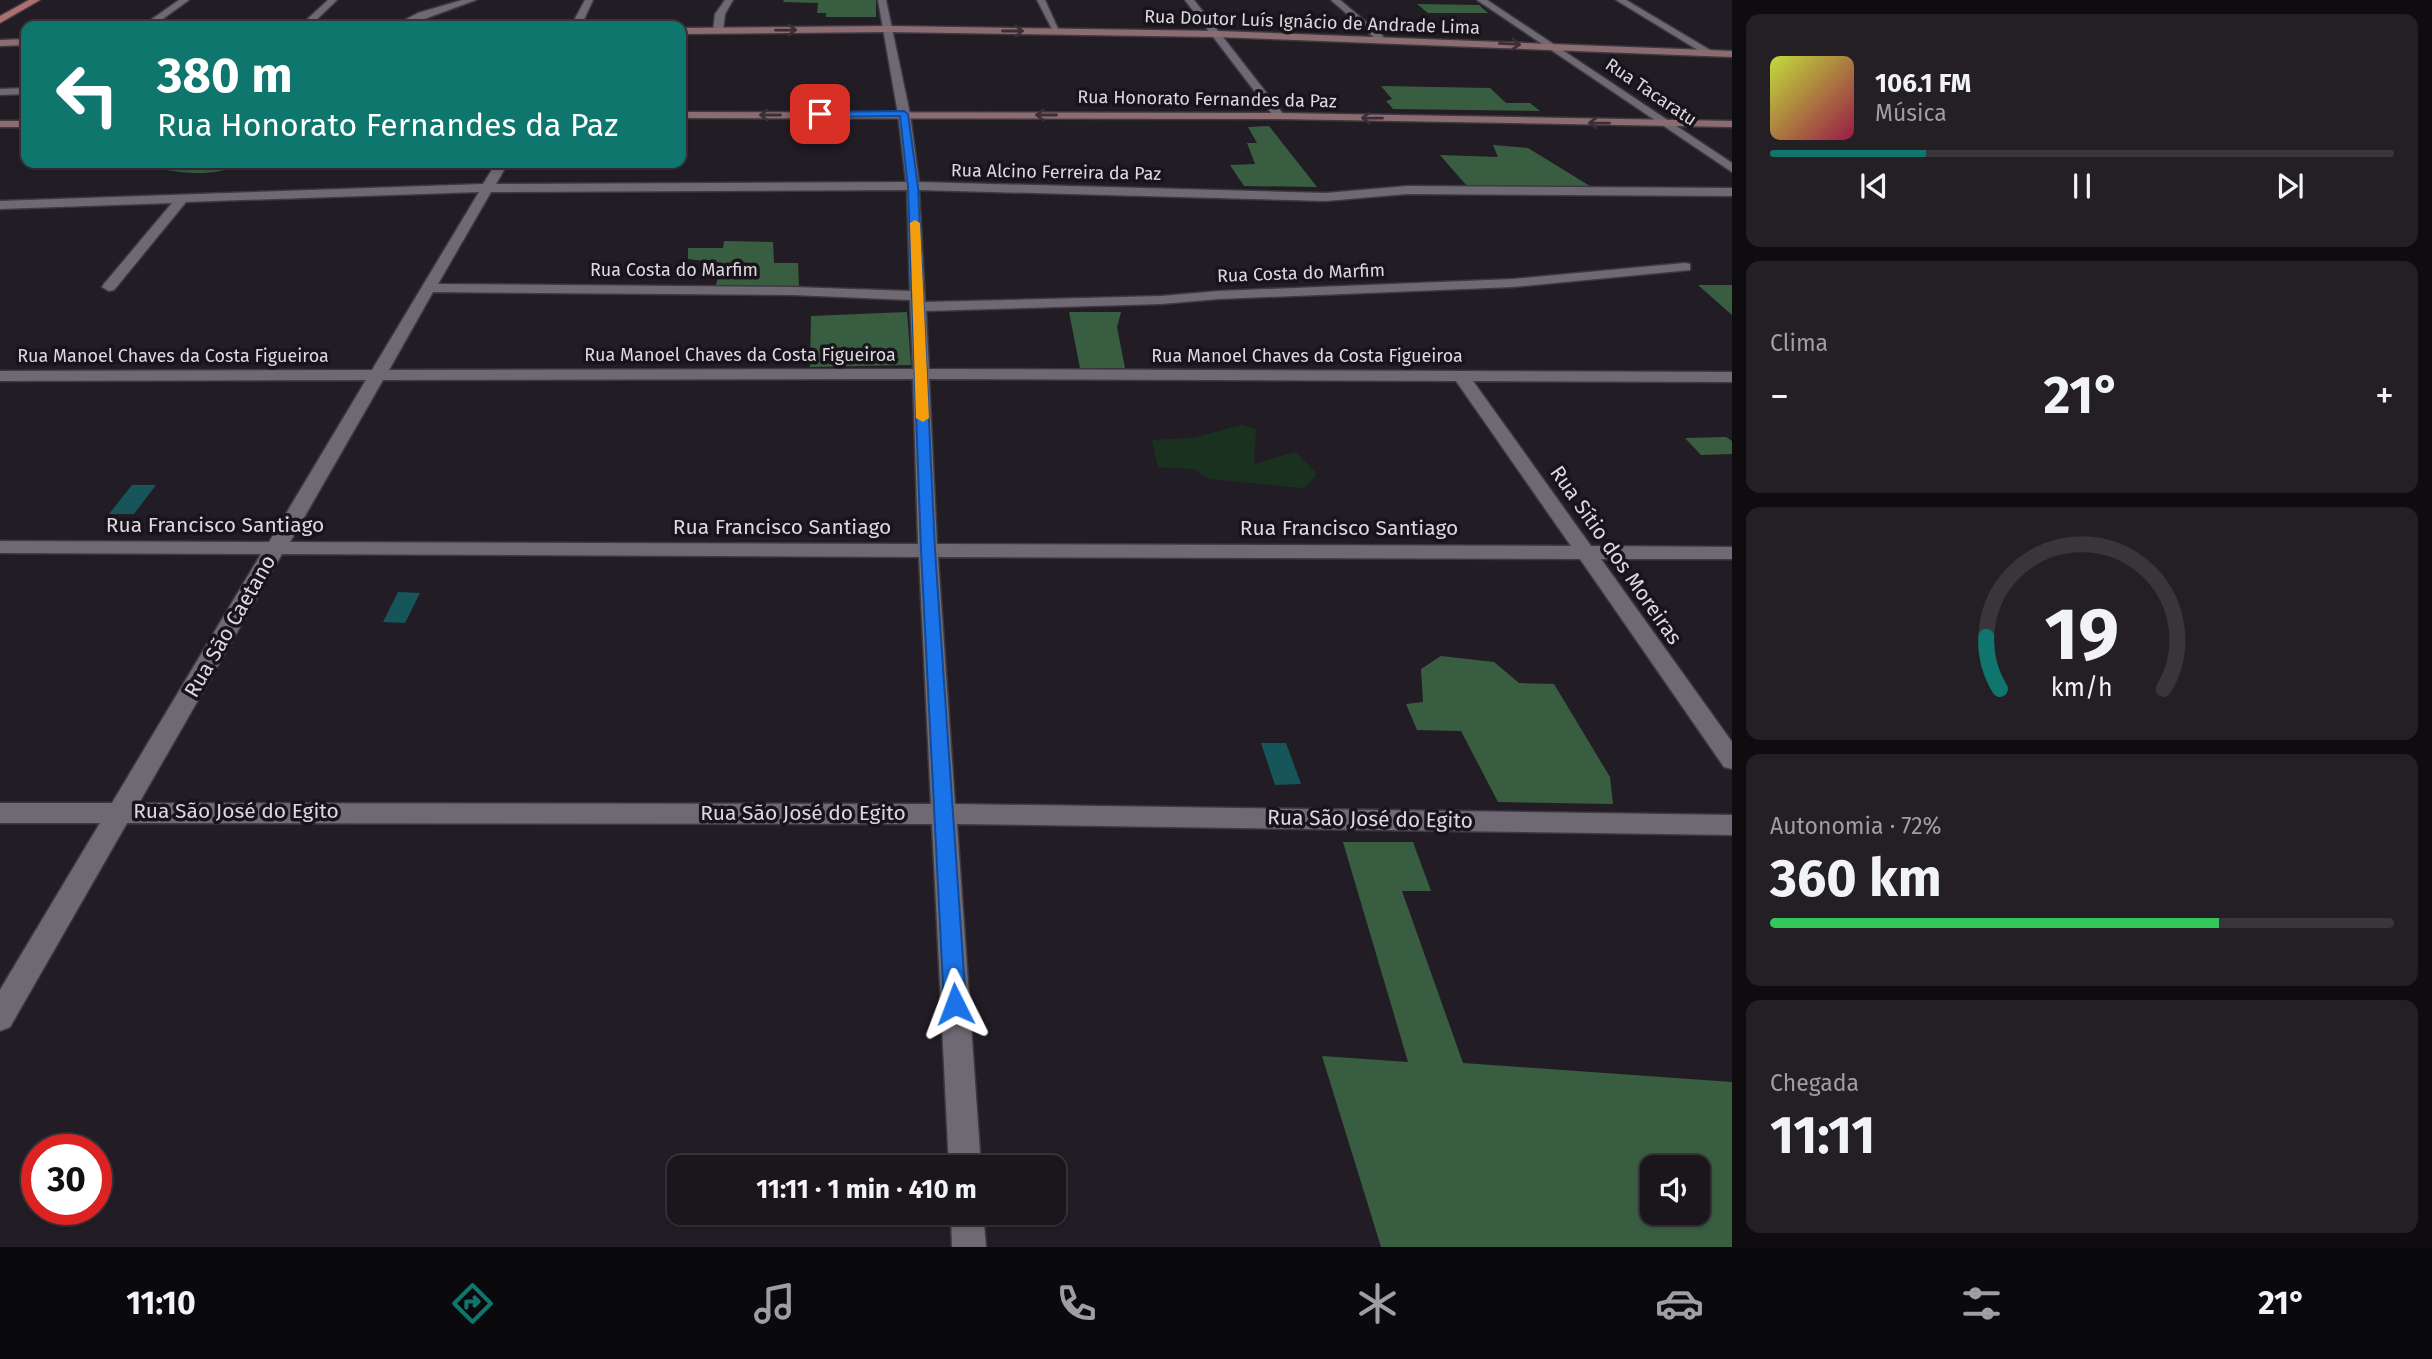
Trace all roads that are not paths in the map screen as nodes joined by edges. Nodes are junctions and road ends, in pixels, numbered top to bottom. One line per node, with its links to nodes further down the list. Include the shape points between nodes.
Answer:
1 (36, 0): 13 (main road)
2 (186, 0): 14 (street)
3 (333, 0): 15 (street)
4 (471, 0): 16 (street)
5 (589, 0): 17 (street)
6 (729, 0): 19 (street, via 720,14)
7 (882, 0): 18 (street)
8 (1041, 0): 20 (street)
9 (1189, 0): 22 (street)
10 (1335, 0): 23 (street)
11 (1481, 0): 26 (street, Rua Tacaratu)
12 (1620, 0): 27 (street)
13 (0, 20)
14 (154, 21)
15 (310, 21)
16 (410, 21)
17 (578, 21)
18 (888, 29): 19 (main road, Rua Doutor Luís Ignácio de Andrade Lima, one-way to 18); 20 (main road, Rua Doutor Luís Ignácio de Andrade Lima, one-way to 20); 31 (street)
19 (718, 31): 21 (main road, Rua Doutor Luís Ignácio de Andrade Lima)
20 (1057, 31): 22 (main road, Rua Doutor Luís Ignácio de Andrade Lima)
21 (686, 32)
22 (1218, 34): 23 (main road, Rua Doutor Luís Ignácio de Andrade Lima); 33 (street)
23 (1380, 38): 26 (main road, Rua Doutor Luís Ignácio de Andrade Lima, one-way to 26)
24 (0, 43): 25 (main road)
25 (21, 43)
26 (1549, 46): 27 (main road, Rua Doutor Luís Ignácio de Andrade Lima); 36 (street, Rua Tacaratu)
27 (1710, 53): 28 (main road, Rua Doutor Luís Ignácio de Andrade Lima)
28 (1732, 54)
29 (21, 91): 30 (street)
30 (0, 92)
31 (904, 114): 32 (main road, Rua Honorato Fernandes da Paz, one-way to 32); 33 (main road, Rua Honorato Fernandes da Paz, one-way to 31); 40 (street)
32 (686, 116)
33 (1279, 116): 36 (main road, Rua Honorato Fernandes da Paz, one-way to 33)
34 (0, 124): 35 (main road)
35 (21, 124)
36 (1667, 124): 37 (main road, Rua Honorato Fernandes da Paz); 39 (street, Rua Tacaratu)
37 (1732, 124)
38 (499, 168): 41 (street, Rua São Caetano)
39 (1732, 168)
40 (913, 187): 41 (street, Rua Alcino Ferreira da Paz); 42 (street, Rua Alcino Ferreira da Paz, via 1326,197 1407,190); 48 (street)
41 (488, 188): 43 (street, Rua Alcino Ferreira da Paz); 47 (street, Rua São Caetano)
42 (1732, 192)
43 (183, 198): 44 (street, Rua Alcino Ferreira da Paz); 46 (street)
44 (0, 205)
45 (1685, 267): 48 (street, Rua Costa do Marfim, via 1513,284 1161,300)
46 (109, 287)
47 (429, 288): 48 (street, Rua Costa do Marfim, via 781,291); 49 (street, Rua São Caetano)
48 (919, 302): 50 (street)
49 (379, 374): 50 (street, Rua Manoel Chaves da Costa Figueiroa); 51 (street, Rua Manoel Chaves da Costa Figueiroa); 55 (street, Rua São Caetano)
50 (921, 374): 52 (street, Rua Manoel Chaves da Costa Figueiroa); 56 (street)
51 (0, 376)
52 (1461, 376): 53 (street, Rua Manoel Chaves da Costa Figueiroa); 57 (street, Rua Sítio dos Moreiras)
53 (1732, 377)
54 (0, 547): 55 (street, Rua Francisco Santiago)
55 (275, 548): 56 (street, Rua Francisco Santiago); 60 (street, Rua São Caetano)
56 (928, 550): 57 (street, Rua Francisco Santiago); 62 (street)
57 (1586, 552): 58 (street, Rua Francisco Santiago); 59 (street, Rua Sítio dos Moreiras)
58 (1732, 553)
59 (1732, 760)
60 (123, 811): 61 (street, Rua São José do Egito); 62 (street, Rua São José do Egito); 64 (street, Rua São Caetano)
61 (0, 813)
62 (944, 814): 63 (street, Rua São José do Egito); 65 (street)
63 (1732, 825)
64 (0, 1017)
65 (964, 1155)
66 (968, 1225): 67 (street)
67 (969, 1247)

